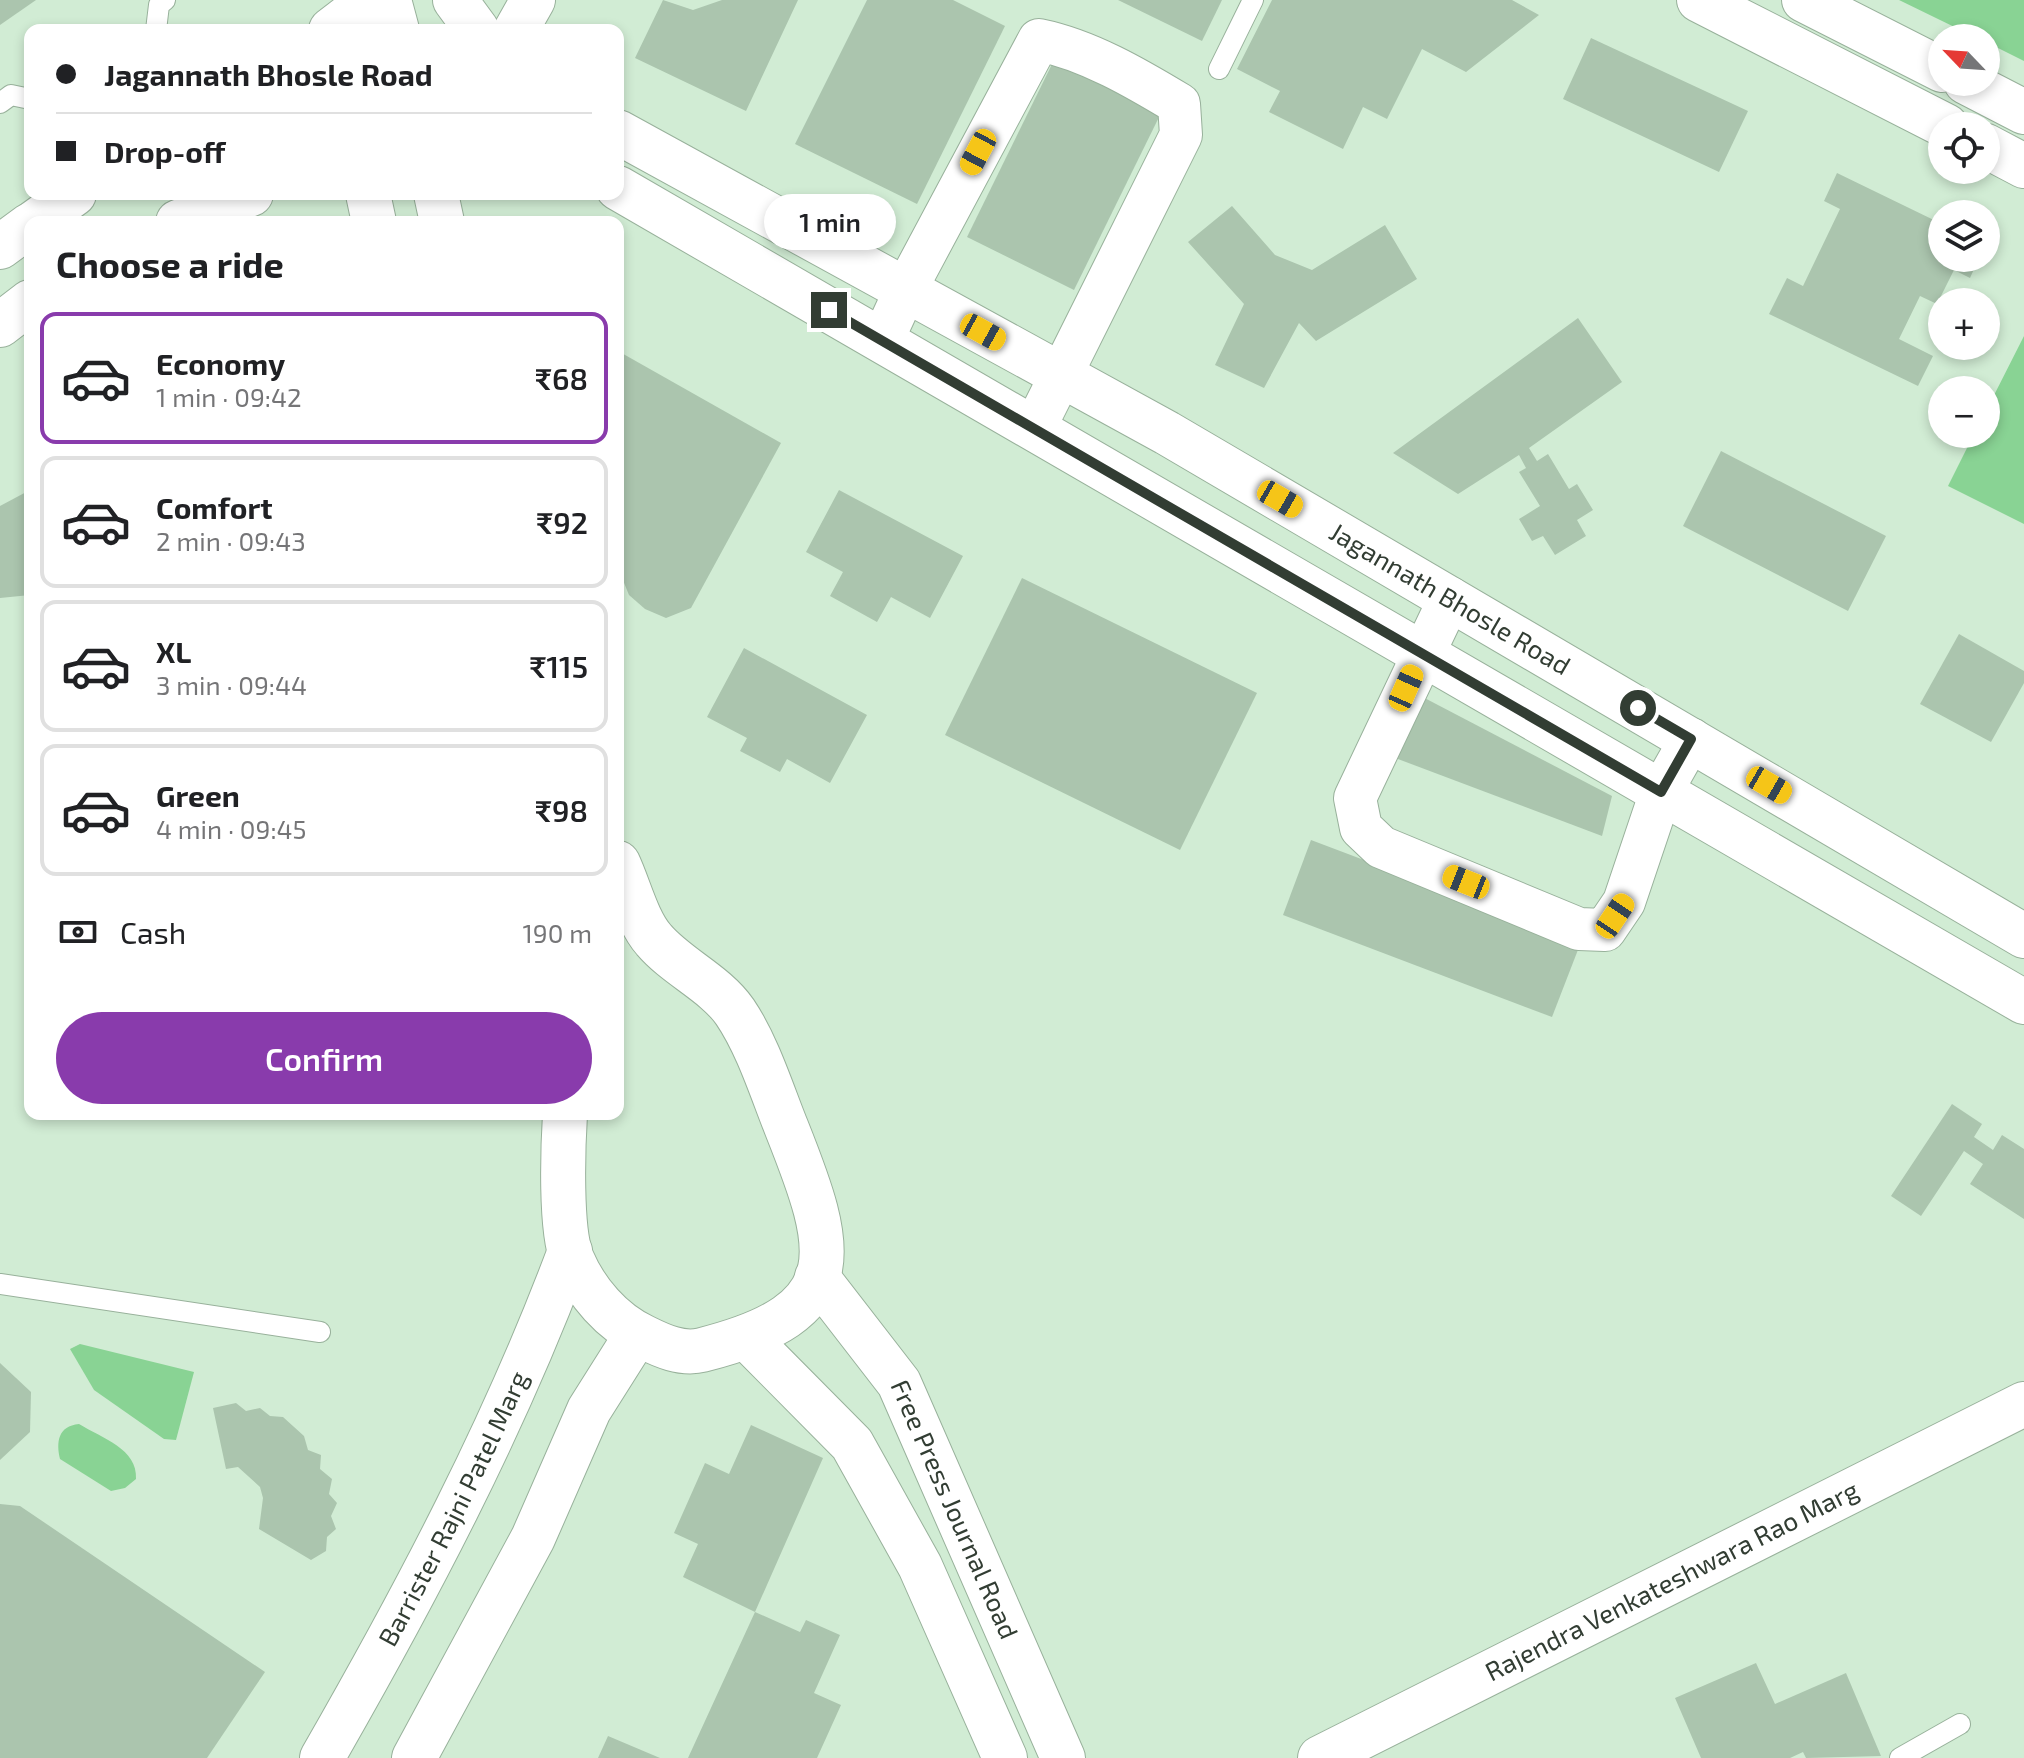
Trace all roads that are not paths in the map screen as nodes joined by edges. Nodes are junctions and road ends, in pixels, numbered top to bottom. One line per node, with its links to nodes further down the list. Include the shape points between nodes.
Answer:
1 (165, 0): 9 (lane, via 159,5)
2 (370, 0): 10 (street)
3 (389, 0): 11 (street)
4 (455, 0): 12 (street)
5 (533, 0): 13 (street)
6 (1253, 0): 15 (lane)
7 (1699, 0): 20 (street)
8 (1804, 0): 14 (street)
9 (157, 24)
10 (339, 24)
11 (395, 24)
12 (473, 24)
13 (519, 24)
14 (1928, 63)
15 (1219, 69)
16 (1993, 96): 19 (street)
17 (24, 98): 18 (lane, via 11,95)
18 (0, 103)
19 (2024, 112)
20 (1928, 117)
21 (624, 135): 31 (street, Jagannath Bhosle Road)
22 (2000, 153): 23 (street)
23 (2024, 166)
24 (624, 191): 34 (street)
25 (66, 200): 27 (street)
26 (235, 200): 28 (street)
27 (43, 216)
28 (194, 216)
29 (24, 230): 30 (street)
30 (0, 247)
31 (906, 289): 34 (street); 35 (street, Jagannath Bhosle Road); 35 (street, via 1039,40 1140,80 1179,104 1181,135)
32 (24, 307): 33 (street)
33 (0, 325)
34 (882, 341): 36 (street)
35 (1061, 374): 36 (street); 37 (street, Jagannath Bhosle Road)
36 (1034, 429): 38 (street)
37 (1450, 598): 38 (street); 39 (street, Jagannath Bhosle Road)
38 (1422, 653): 40 (street); 40 (street, via 1355,798 1361,828 1381,847 1579,929 1605,930 1624,902)
39 (1691, 739): 40 (street); 42 (street, Jagannath Bhosle Road)
40 (1661, 792): 44 (street)
41 (624, 891): 43 (street)
42 (2024, 936)
43 (635, 942): 47 (street, via 735,1011 813,1194 823,1240)
44 (2024, 1002)
45 (565, 1120): 46 (street, via 562,1164)
46 (570, 1251): 50 (street, via 606,1314); 54 (street, Barrister Rajni Patel Marg, via 537,1340 459,1510)
47 (817, 1277): 51 (street, via 803,1304 781,1322); 57 (street, Free Press Journal Road, via 899,1383)
48 (0, 1284): 49 (lane)
49 (320, 1332)
50 (637, 1334): 51 (street, via 668,1348 697,1351); 55 (street, via 589,1410 533,1538)
51 (746, 1337): 56 (street, Free Press Journal Road, via 852,1444 920,1566)
52 (2024, 1404): 58 (street, Rajendra Venkateshwara Rao Marg)
53 (1960, 1724): 59 (lane)
54 (322, 1758)
55 (414, 1758)
56 (1005, 1758)
57 (1063, 1758)
58 (1320, 1758)
59 (1900, 1758)

